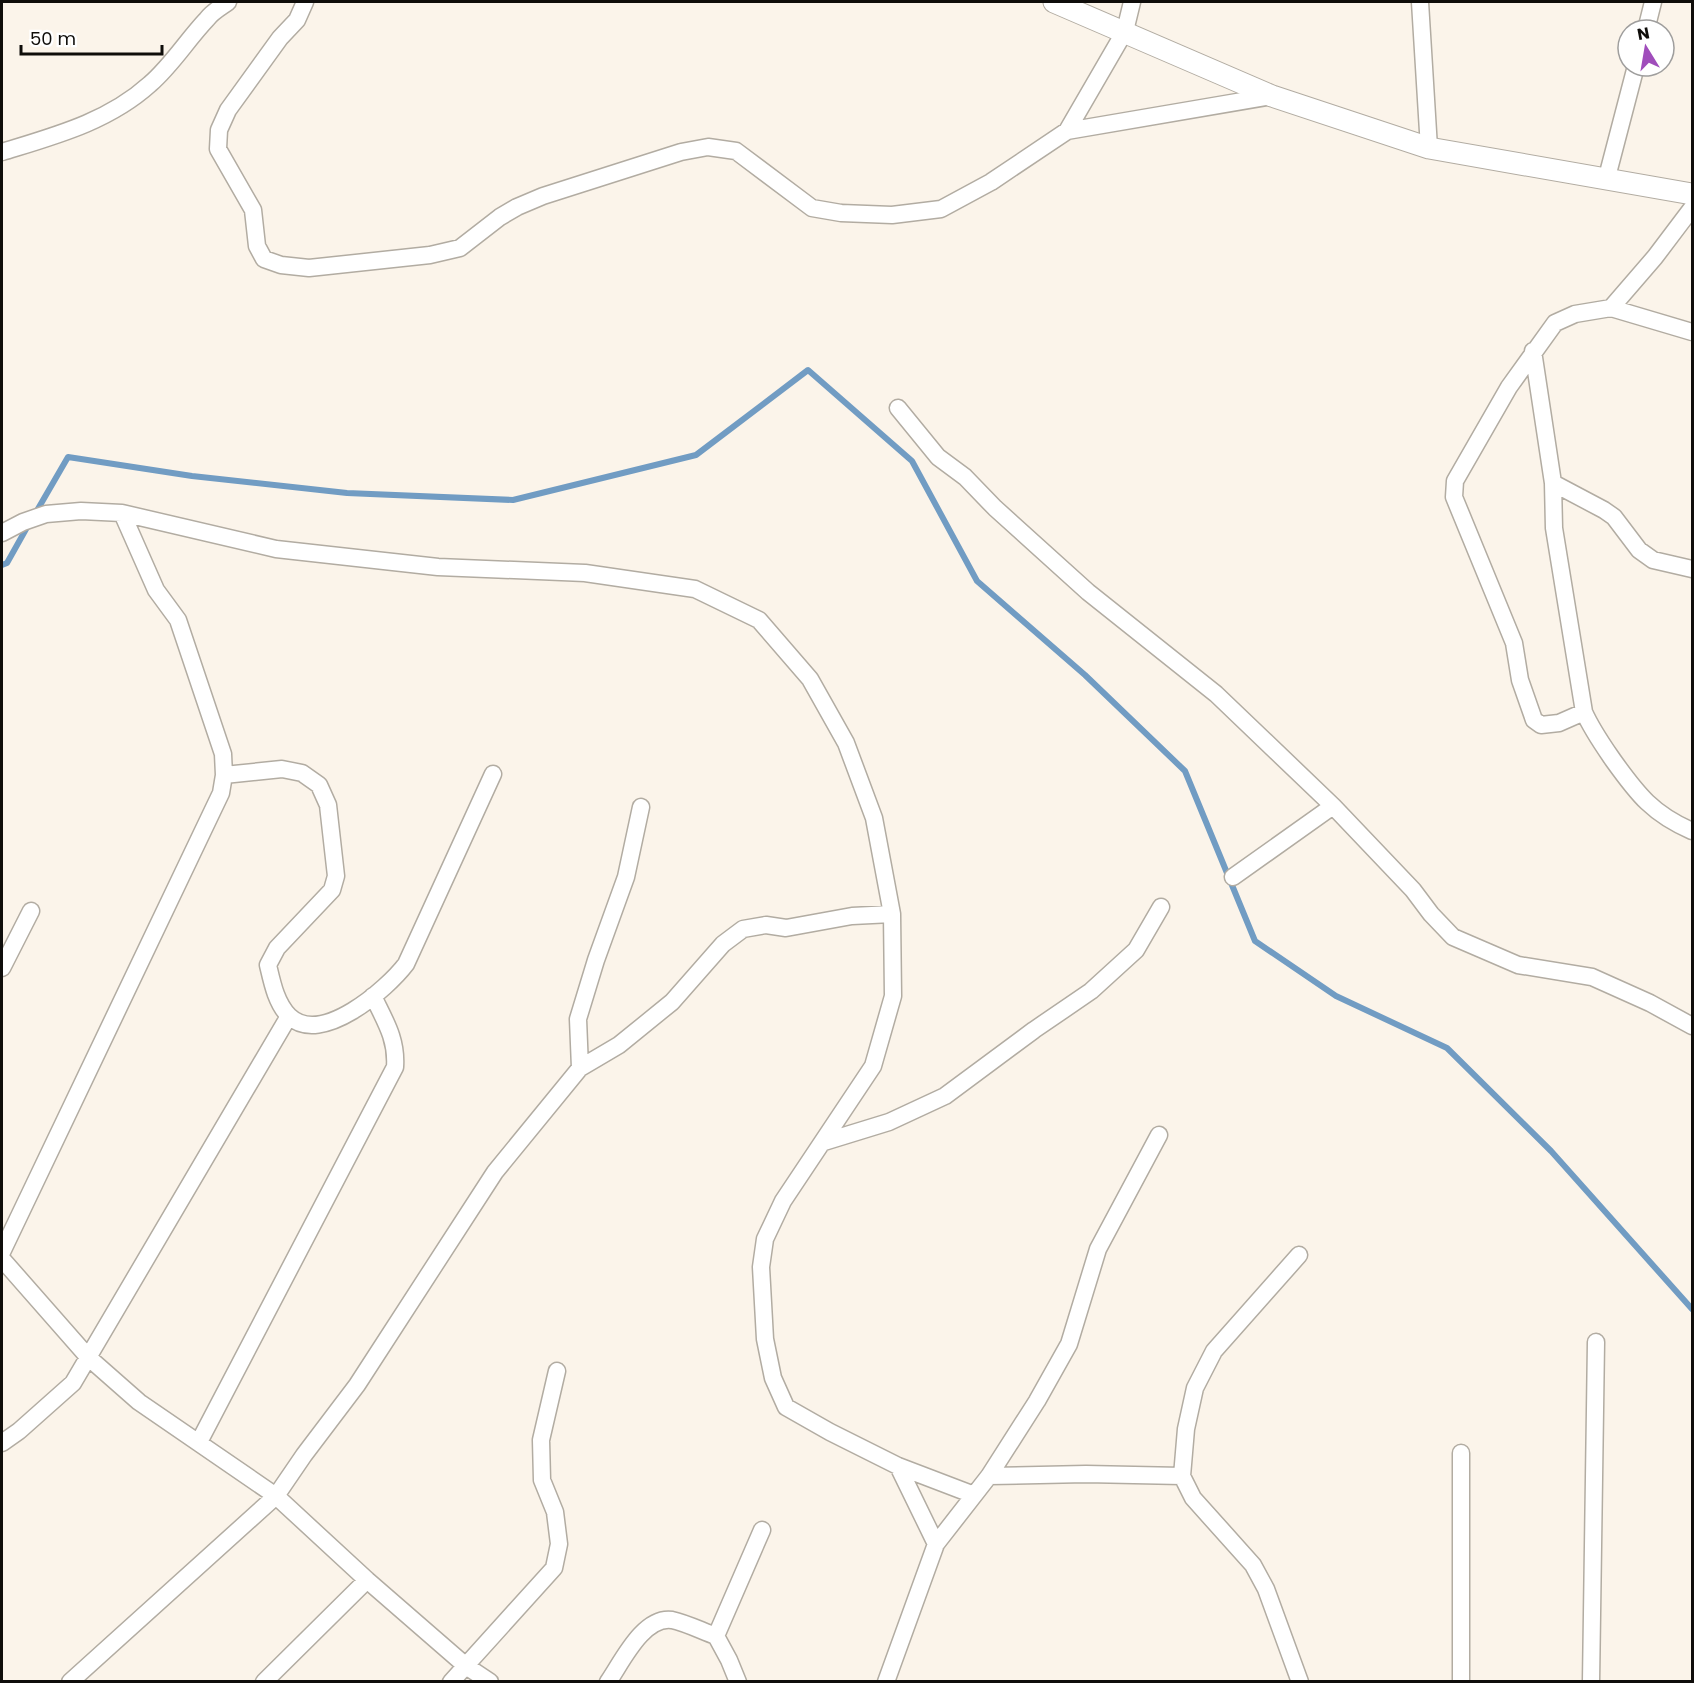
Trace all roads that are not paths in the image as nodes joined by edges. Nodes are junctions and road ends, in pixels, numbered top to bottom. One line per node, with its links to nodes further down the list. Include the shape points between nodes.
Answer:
1 (228, 2): 13 (street, via 208,17 149,86 107,115 75,130)
2 (305, 2): 11 (street, via 297,20 228,110 219,130 218,149 253,210 257,246 264,259 281,266 309,268 430,255 460,248 517,207 543,196 708,147 736,151 812,208 892,215 941,209 992,182)
3 (1054, 2): 8 (street)
4 (1132, 2): 8 (street)
5 (1420, 2): 12 (street)
6 (1653, 2): 7 (street)
7 (1649, 18)
8 (1125, 31): 10 (street); 11 (street)
9 (1633, 78): 14 (street)
10 (1272, 96): 11 (street); 12 (street)
11 (1067, 131)
12 (1429, 148): 14 (street)
13 (2, 152)
14 (1607, 177): 15 (street)
15 (1692, 194)
16 (1692, 208): 17 (street)
17 (1611, 308): 18 (street); 19 (street, via 1575,314 1554,323)
18 (1692, 332)
19 (1533, 351): 21 (street); 25 (street, via 1455,481 1454,496 1514,642 1520,680 1534,720 1541,725 1559,723)
20 (898, 408): 28 (street, via 938,457 965,477 1088,592 1216,694)
21 (1553, 483): 24 (street, via 1614,517 1639,550 1653,560); 25 (street, via 1554,528)
22 (122, 513): 23 (street, via 46,514); 27 (street, via 156,590 178,620 223,754); 34 (street, via 276,549 438,567 585,573 695,589 759,620 810,679 846,743 874,818)
23 (2, 533)
24 (1692, 569)
25 (1584, 712): 30 (street, via 1591,729 1636,794 1657,812)
26 (493, 774): 36 (street, via 406,964)
27 (224, 775): 37 (street, via 282,769 302,773 319,785 328,805 336,876 332,890 277,948 268,965 275,992); 42 (street, via 221,793)
28 (1333, 806): 31 (street); 38 (street, via 1453,937 1518,964 1592,977)
29 (641, 807): 39 (street, via 626,877 578,1019)
30 (1692, 831)
31 (1233, 877)
32 (1161, 907): 41 (street, via 1136,950 1091,991 945,1096 889,1122)
33 (31, 911): 35 (street)
34 (892, 914): 39 (street, via 852,916 786,928 766,925 743,929 723,944 672,1002 619,1045); 41 (street, via 893,996 873,1066)
35 (2, 968)
36 (373, 996): 37 (street, via 348,1015 325,1023 304,1025); 48 (street, via 393,1037 395,1067)
37 (289, 1016): 46 (street)
38 (1692, 1026)
39 (580, 1068): 55 (street, via 495,1172 357,1385)
40 (1159, 1135): 52 (street, via 1098,1249 1069,1344)
41 (824, 1142): 51 (street, via 783,1201 765,1239 761,1267 765,1339 773,1377 786,1407)
42 (2, 1252)
43 (1299, 1255): 53 (street, via 1214,1351 1195,1388)
44 (2, 1259): 46 (street)
45 (1596, 1342): 70 (street)
46 (89, 1358): 48 (street, via 139,1402); 49 (street, via 73,1383)
47 (557, 1371): 60 (street, via 541,1440 542,1480 555,1512 559,1544 554,1568)
48 (199, 1442): 55 (street)
49 (2, 1443)
50 (1461, 1453): 69 (street)
51 (898, 1466): 54 (street); 57 (street)
52 (989, 1476): 53 (street); 54 (street)
53 (1182, 1476): 68 (street, via 1193,1498 1253,1565 1266,1589)
54 (974, 1495): 57 (street)
55 (276, 1496): 58 (street); 61 (street)
56 (762, 1530): 59 (street)
57 (936, 1544): 67 (street)
58 (367, 1580): 60 (street); 62 (street)
59 (716, 1636): 65 (street, via 670,1620 656,1623 643,1630); 66 (street)
60 (466, 1666): 63 (street); 64 (street)
61 (70, 1682)
62 (264, 1682)
63 (451, 1682)
64 (490, 1682)
65 (608, 1682)
66 (738, 1682)
67 (886, 1682)
68 (1299, 1682)
69 (1461, 1682)
70 (1592, 1682)

